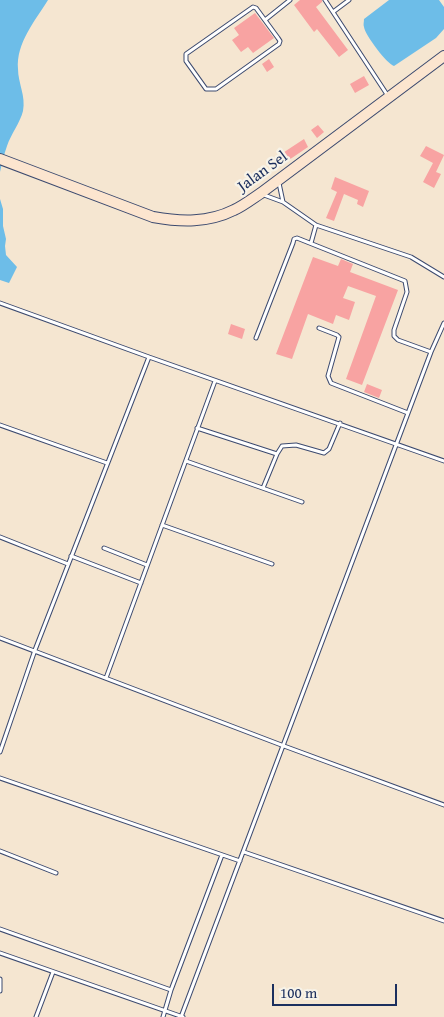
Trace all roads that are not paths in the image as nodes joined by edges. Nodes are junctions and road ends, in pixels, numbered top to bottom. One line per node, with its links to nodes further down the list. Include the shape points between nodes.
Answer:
1 (290, 0): 5 (lane)
2 (325, 0): 4 (lane)
3 (349, 0): 4 (lane)
4 (333, 12): 7 (lane)
5 (265, 20): 5 (lane, via 280,40 277,46 216,89 206,89 186,61 186,54 254,7)
6 (444, 56): 7 (street, Jalan Sel)
7 (389, 97): 9 (street, Jalan Sel)
8 (0, 159): 10 (street, Jalan Sel, via 153,217 175,221 197,221 217,216 234,210)
9 (278, 180): 10 (street, Jalan Sel); 11 (lane)
10 (260, 193): 11 (lane)
11 (283, 202): 12 (lane)
12 (316, 225): 13 (lane); 14 (lane, via 411,257)
13 (310, 243): 18 (lane, via 294,239); 19 (lane, via 405,281 407,292 394,336)
14 (444, 277)
15 (0, 303): 20 (lane)
16 (444, 324): 19 (lane)
17 (319, 328): 22 (lane, via 340,338 328,376 331,383)
18 (256, 338)
19 (431, 352): 22 (lane)
20 (149, 358): 21 (lane); 30 (lane)
21 (215, 381): 23 (lane); 25 (lane)
22 (408, 413): 26 (lane)
23 (340, 423): 26 (lane); 27 (lane, via 324,454 291,444 282,446)
24 (0, 426): 30 (lane)
25 (197, 428): 27 (lane); 28 (lane)
26 (397, 443): 29 (lane); 44 (lane)
27 (277, 454): 31 (lane)
28 (186, 461): 31 (lane); 33 (lane)
29 (444, 461)
30 (107, 463): 36 (lane)
31 (263, 488): 32 (lane)
32 (302, 502)
33 (162, 526): 38 (lane); 39 (lane)
34 (0, 537): 37 (lane)
35 (104, 548): 39 (lane)
36 (72, 556): 37 (lane); 40 (lane)
37 (68, 564): 42 (lane)
38 (272, 564)
39 (147, 565): 40 (lane)
40 (141, 583): 43 (lane)
41 (0, 638): 42 (lane)
42 (35, 650): 43 (lane); 45 (lane)
43 (106, 678): 44 (lane)
44 (284, 746): 47 (lane); 49 (lane)
45 (0, 752)
46 (0, 778): 50 (lane)
47 (444, 805)
48 (0, 851): 52 (lane)
49 (244, 852): 51 (lane); 53 (lane)
50 (222, 854): 51 (lane); 58 (lane)
51 (240, 861): 63 (lane)
52 (56, 873)
53 (444, 922)
54 (0, 929): 58 (lane)
55 (0, 952): 56 (lane)
56 (53, 972): 60 (lane); 61 (lane)
57 (0, 979): 59 (lane)
58 (171, 990): 60 (lane)
59 (0, 991)
60 (165, 1011): 62 (lane); 63 (lane)
61 (36, 1017)
62 (163, 1017)
63 (182, 1017)

